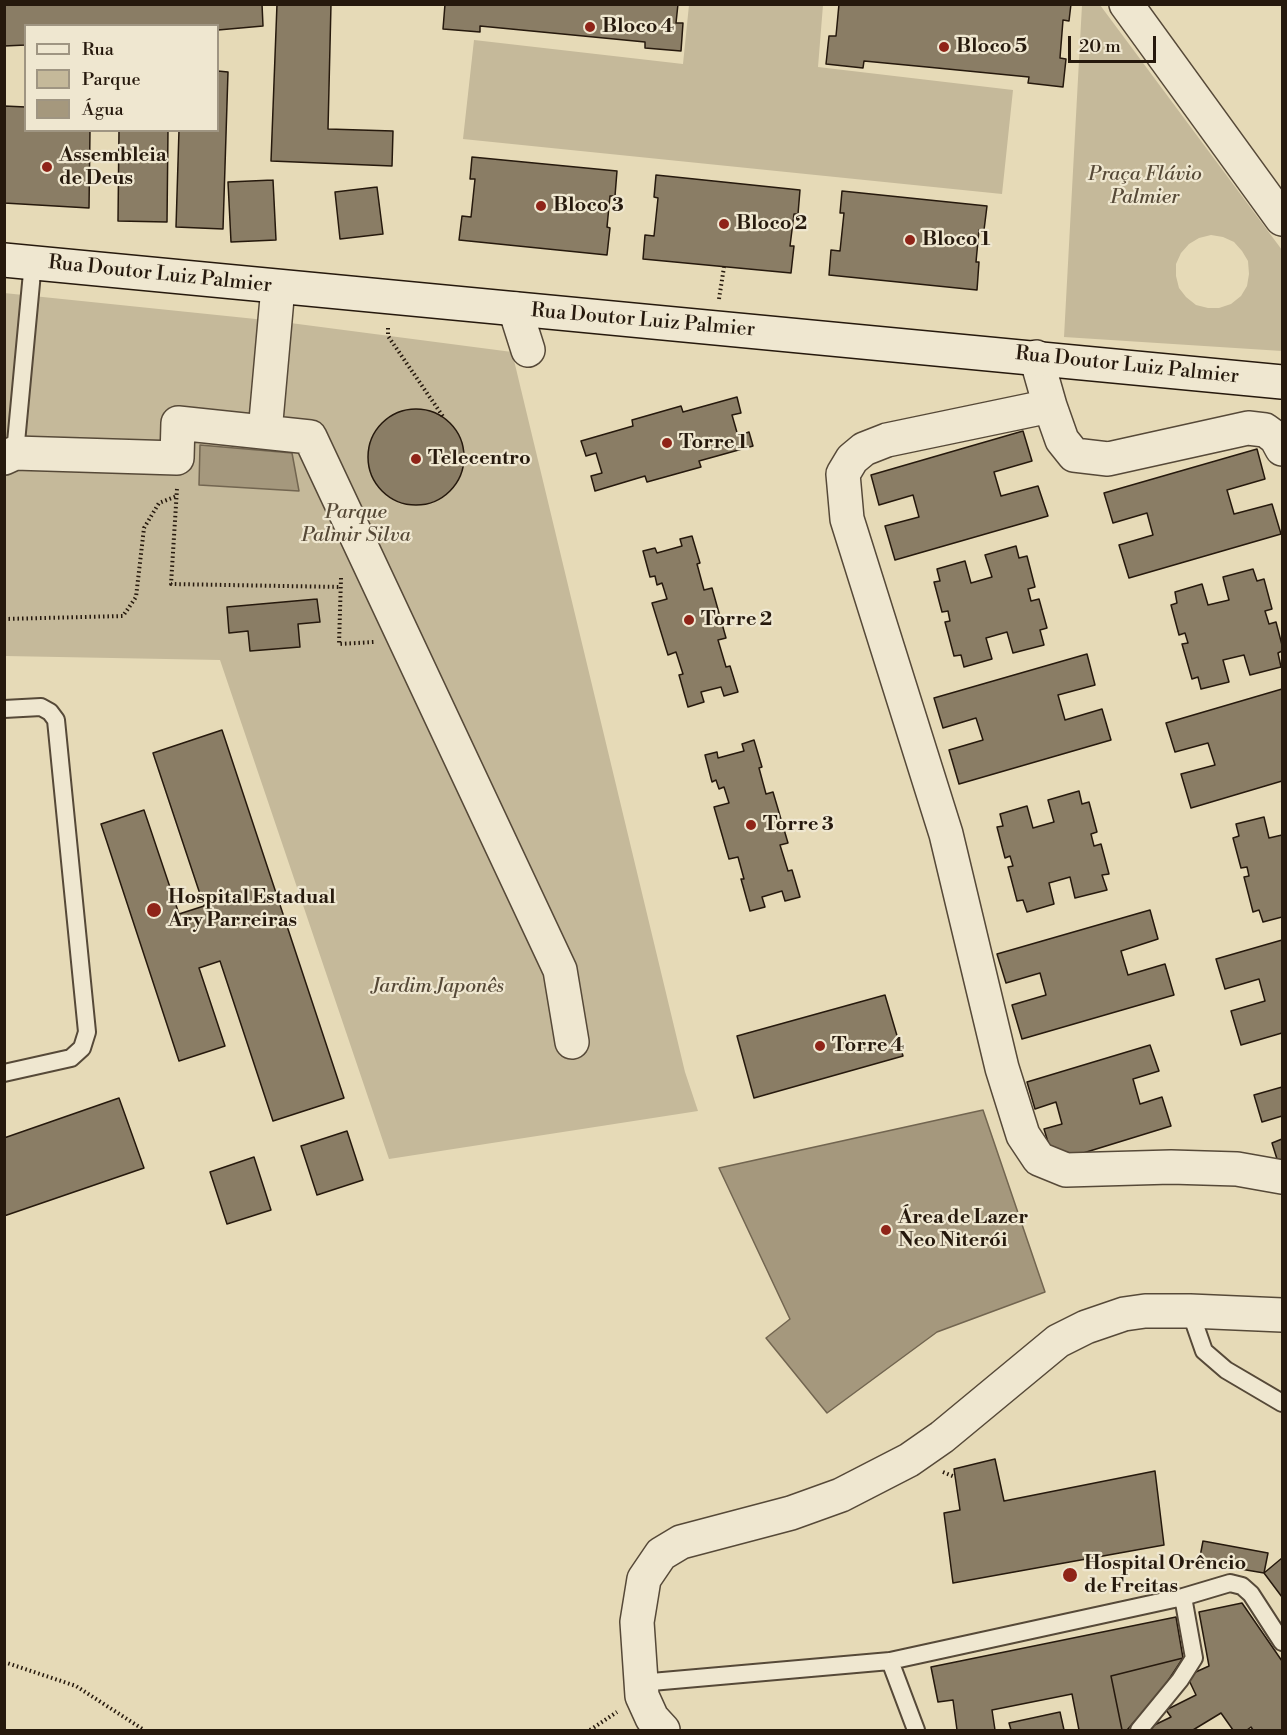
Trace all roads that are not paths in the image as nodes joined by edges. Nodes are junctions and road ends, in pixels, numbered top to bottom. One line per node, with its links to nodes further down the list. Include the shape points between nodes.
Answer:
1 (1126, 4): 2 (street)
2 (1282, 219)
3 (19, 261): 4 (street, Rua Doutor Luiz Palmier); 12 (lane)
4 (278, 287): 5 (street, Rua Doutor Luiz Palmier); 10 (street)
5 (515, 309): 6 (street); 7 (street, Rua Doutor Luiz Palmier)
6 (528, 350)
7 (1036, 357): 8 (street, Rua Doutor Luiz Palmier); 9 (street)
8 (1282, 382)
9 (1050, 406): 11 (street, via 1062,440 1074,455 1108,459 1248,428 1265,430); 16 (street, via 887,440 864,449 843,474 847,519 946,834 1002,1068 1023,1135 1039,1159 1066,1170 1182,1167 1237,1169)
10 (265, 432): 12 (street, via 178,423 177,458); 14 (street, via 310,437 560,970)
11 (1282, 449)
12 (10, 455)
13 (4, 708): 15 (lane, via 41,707 56,720 87,1032 82,1048 71,1058)
14 (572, 1042)
15 (4, 1072)
16 (1282, 1177)
17 (1190, 1311): 18 (street); 19 (lane, via 1204,1351 1226,1370); 23 (street, via 1124,1314 1086,1327 1058,1341 909,1460 841,1495 791,1513 681,1542 661,1554 644,1579 640,1601)
18 (1282, 1315)
19 (1282, 1403)
20 (1183, 1597): 21 (lane, via 1230,1583 1242,1586); 22 (lane); 26 (lane, via 1194,1658)
21 (1282, 1642)
22 (890, 1660): 23 (lane); 25 (lane)
23 (640, 1683): 24 (street, via 652,1718)
24 (663, 1731)
25 (916, 1731)
26 (1139, 1731)

